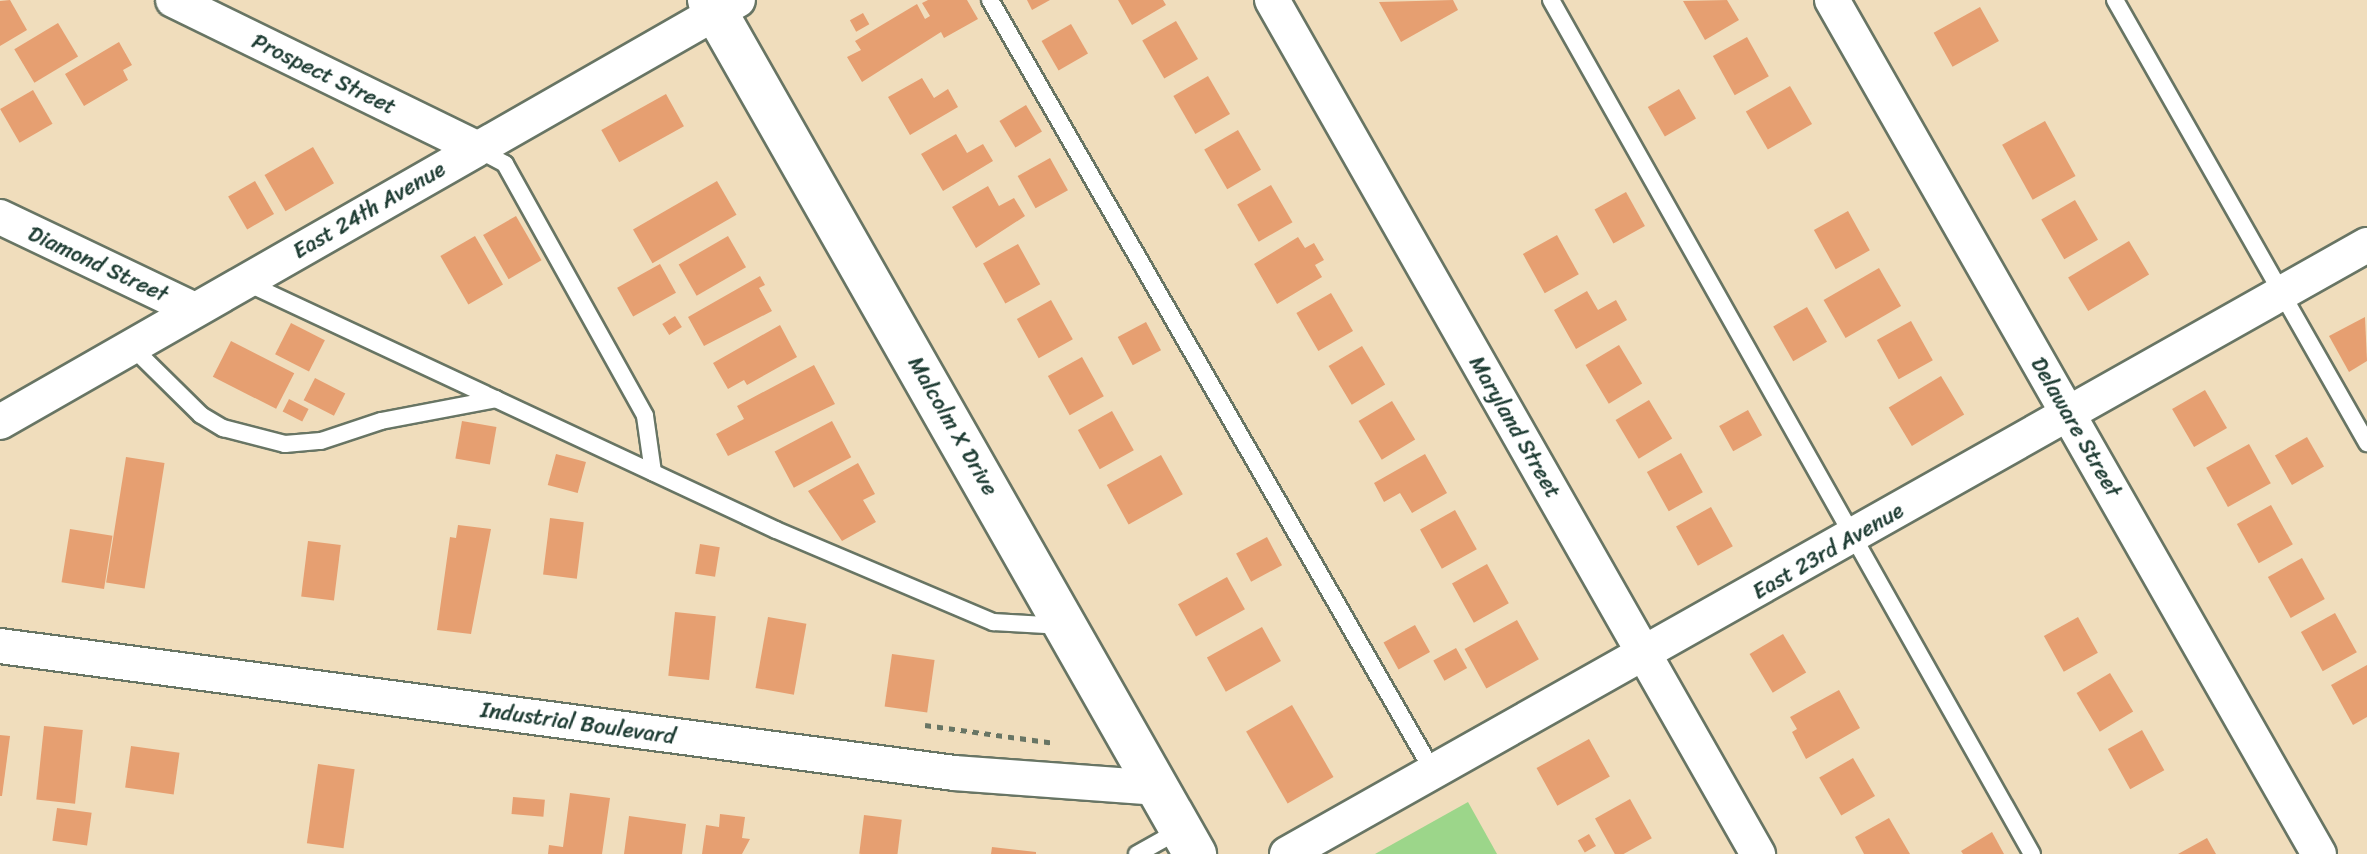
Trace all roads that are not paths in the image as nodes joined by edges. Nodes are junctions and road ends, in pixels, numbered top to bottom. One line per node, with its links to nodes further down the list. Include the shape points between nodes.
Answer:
1 (173, 0): 8 (street, Prospect Street)
2 (990, 0): 24 (lane)
3 (1272, 0): 23 (street, Maryland Street)
4 (1551, 0): 20 (lane)
5 (1832, 0): 16 (street, Delaware Street)
6 (2115, 0): 12 (lane)
7 (721, 4): 8 (street, East 24th Avenue); 21 (street, Malcolm X Drive)
8 (476, 148): 11 (street, East 24th Avenue); 19 (lane, via 505,164 645,416)
9 (0, 217): 13 (street, Diamond Street)
10 (2367, 245): 12 (street, East 23rd Avenue)
11 (245, 282): 13 (street, East 24th Avenue); 15 (lane)
12 (2282, 293): 16 (street, East 23rd Avenue); 18 (lane)
13 (195, 310): 14 (street, East 24th Avenue)
14 (131, 346): 15 (lane, via 201,415 236,433 285,444 321,441 381,421); 17 (street, East 24th Avenue)
15 (496, 399): 19 (lane)
16 (2068, 413): 20 (street, East 23rd Avenue); 31 (street, Delaware Street)
17 (0, 422)
18 (2367, 443)
19 (653, 472): 21 (lane, via 993,622)
20 (1855, 536): 23 (street, East 23rd Avenue); 30 (lane)
21 (1068, 627): 25 (street, Malcolm X Drive)
22 (0, 646): 25 (street, Industrial Boulevard, via 954,773)
23 (1645, 656): 24 (street, East 23rd Avenue); 29 (street, Maryland Street)
24 (1434, 773): 28 (street, East 23rd Avenue)
25 (1158, 788): 26 (street, Malcolm X Drive)
26 (1188, 842): 27 (lane)
27 (1137, 854)
28 (1287, 854)
29 (1758, 854)
30 (2032, 854)
31 (2319, 854)

